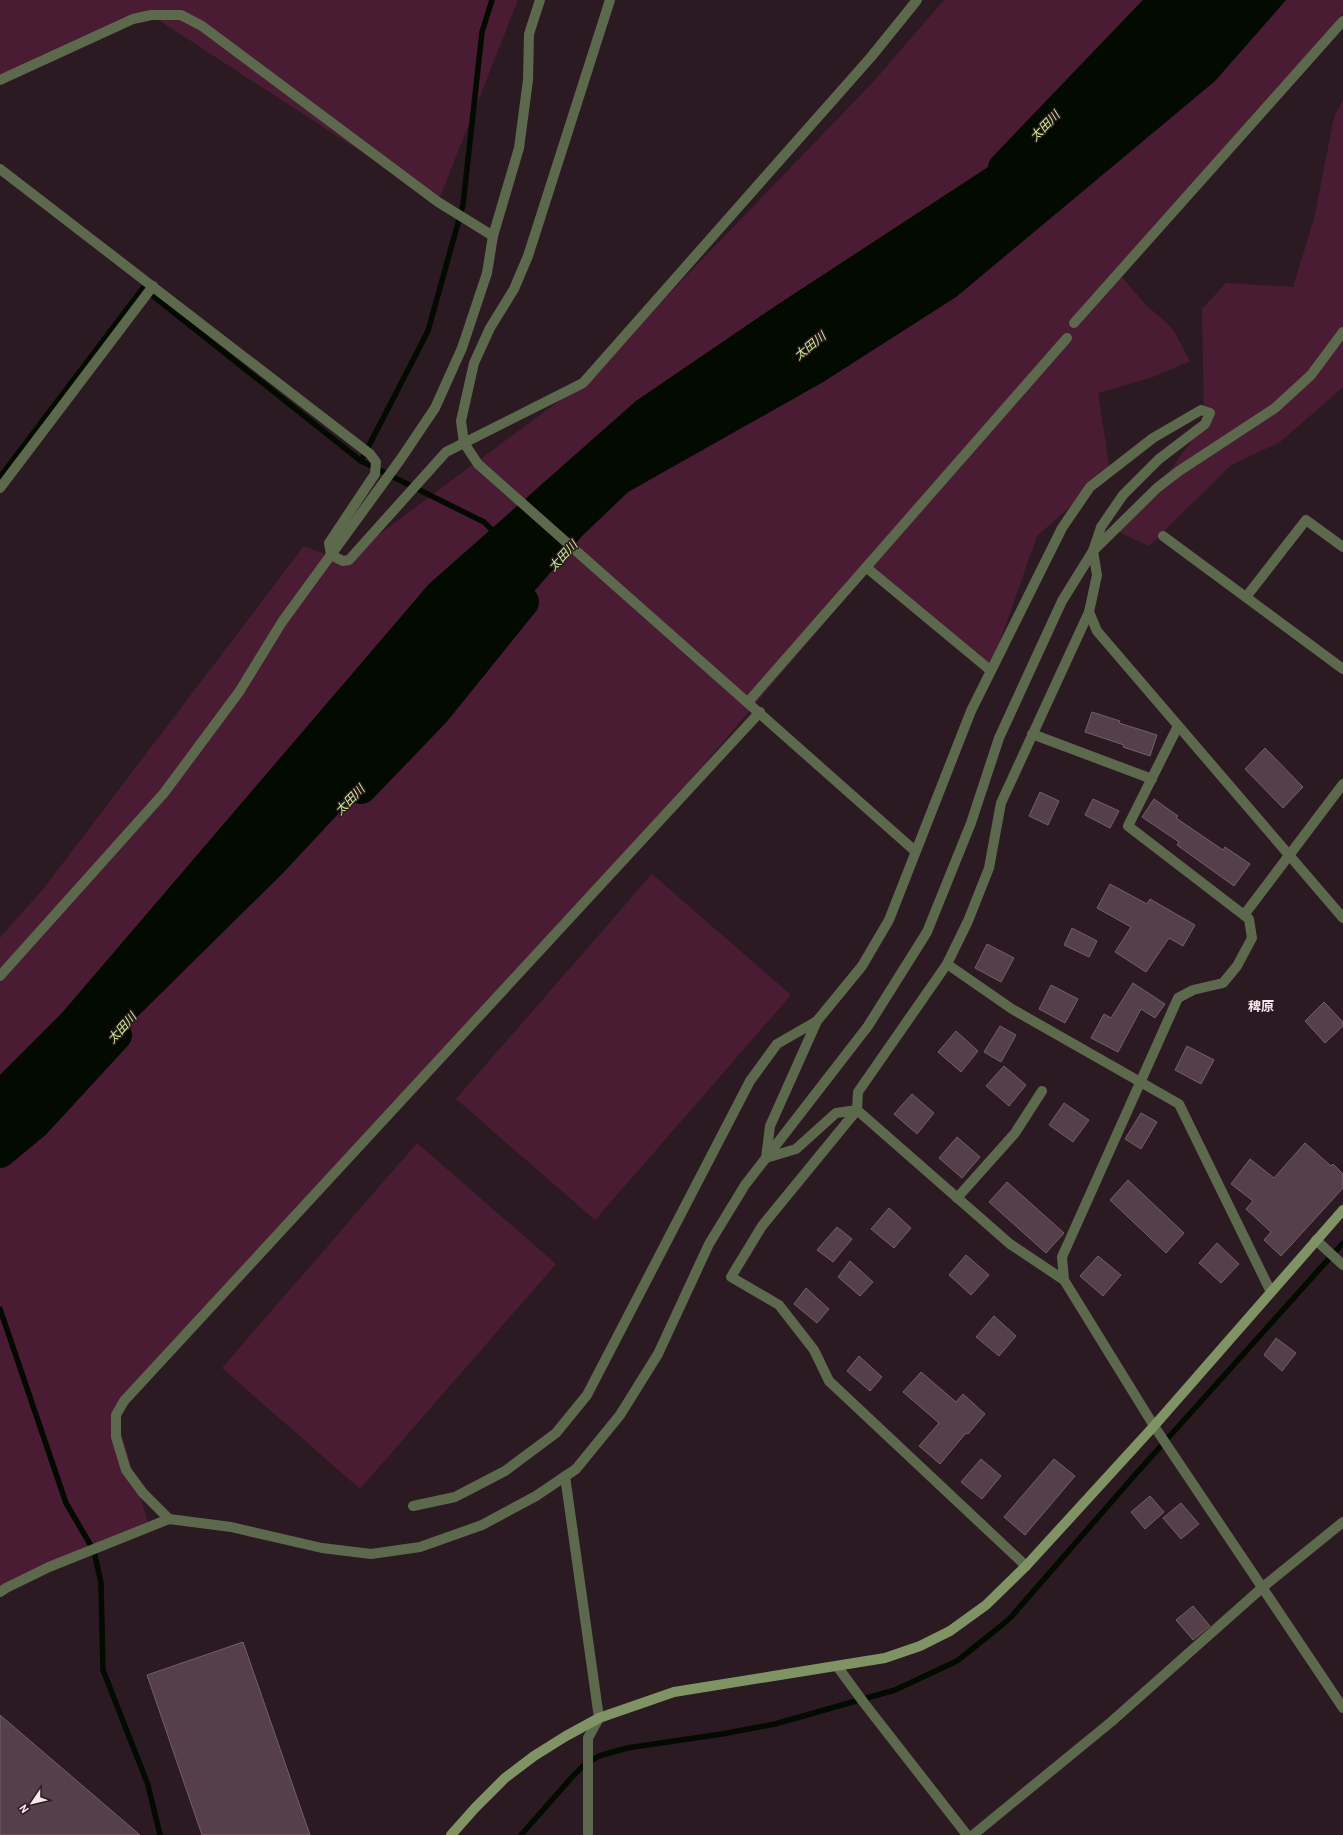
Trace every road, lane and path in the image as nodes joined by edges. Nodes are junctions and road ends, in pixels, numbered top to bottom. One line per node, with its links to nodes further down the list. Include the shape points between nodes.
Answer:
1 (540, 0): 7 (street, via 529,34 528,80 520,148)
2 (610, 0): 12 (street, via 528,256 514,289 490,328 474,363 461,421)
3 (917, 0): 12 (street, via 871,57 583,383)
4 (1343, 21): 9 (street)
5 (0, 80): 7 (street, via 133,19 151,15 181,15 202,26 438,202)
6 (0, 169): 8 (street)
7 (493, 236): 17 (street, via 487,273 462,348 434,408)
8 (153, 286): 13 (street); 17 (street, via 370,454 376,462 375,474 329,543)
9 (1074, 323)
10 (1343, 332): 16 (street, via 1311,375 1275,408 1157,488)
11 (1067, 338): 18 (street)
12 (464, 443): 17 (street, via 446,452 349,560 342,561); 23 (street, via 478,464)
13 (0, 488)
14 (1163, 536): 19 (street)
15 (1343, 547): 19 (street, via 1306,520)
16 (1093, 551): 20 (street, via 1097,575); 22 (street, via 1100,527 1123,495 1159,459 1204,424 1210,413 1201,410 1153,438 1090,487 1062,528); 39 (street, via 1062,601 999,738 971,823 927,932 868,1026)
17 (331, 555): 34 (street, via 282,622 239,692 164,793)
18 (867, 568): 22 (street); 23 (street)
19 (1246, 598): 21 (street)
20 (1089, 612): 25 (street, via 1097,631); 26 (street)
21 (1343, 669)
22 (990, 670): 29 (street)
23 (748, 702): 24 (street)
24 (760, 712): 29 (street); 49 (street, via 124,1401 116,1415 116,1437 126,1470 143,1493)
25 (1178, 726): 27 (street); 30 (street)
26 (1032, 734): 27 (street); 33 (street, via 1001,803 989,868 968,921)
27 (1152, 779): 31 (street, via 1128,826)
28 (1343, 784): 30 (street)
29 (915, 851): 35 (street, via 889,920 862,966)
30 (1290, 854): 31 (street); 32 (street)
31 (1244, 915): 36 (street, via 1249,919 1252,938 1238,966 1223,983 1193,990 1178,998)
32 (1343, 918)
33 (947, 964): 36 (street, via 1012,1009); 38 (street, via 858,1092)
34 (0, 976)
35 (816, 1020): 39 (street, via 770,1126); 48 (street, via 777,1044 750,1081 587,1395 556,1433 505,1470 455,1497)
36 (1141, 1081): 44 (street, via 1062,1257); 45 (street, via 1179,1104)
37 (1042, 1091): 40 (street, via 1015,1133)
38 (856, 1110): 39 (street, via 836,1113 796,1149); 40 (street); 51 (street, via 762,1226 732,1277 779,1305 814,1350 829,1381)
39 (766, 1158): 47 (street, via 745,1185 709,1244 658,1354 620,1415 576,1469)
40 (957, 1198): 44 (street, via 1010,1244)
41 (1343, 1210): 42 (street)
42 (1316, 1240): 43 (street); 45 (street)
43 (1343, 1265)
44 (1064, 1280): 46 (street)
45 (1271, 1292): 46 (street)
46 (1154, 1426): 51 (street); 52 (street)
47 (565, 1476): 49 (street, via 536,1496 482,1525 420,1547 372,1554 322,1548 231,1527); 56 (street)
48 (413, 1506)
49 (169, 1519): 53 (street, via 49,1567)
50 (1343, 1522): 52 (street)
51 (1026, 1566): 54 (street, via 986,1605 950,1631 920,1646 885,1658)
52 (1263, 1587): 55 (street); 60 (street, via 1111,1722)
53 (0, 1592)
54 (837, 1666): 56 (street, via 674,1692); 59 (street)
55 (1343, 1708)
56 (599, 1718): 57 (street, via 553,1744 505,1778); 58 (street, via 588,1738)
57 (451, 1835)
58 (588, 1835)
59 (967, 1835)
60 (973, 1835)

